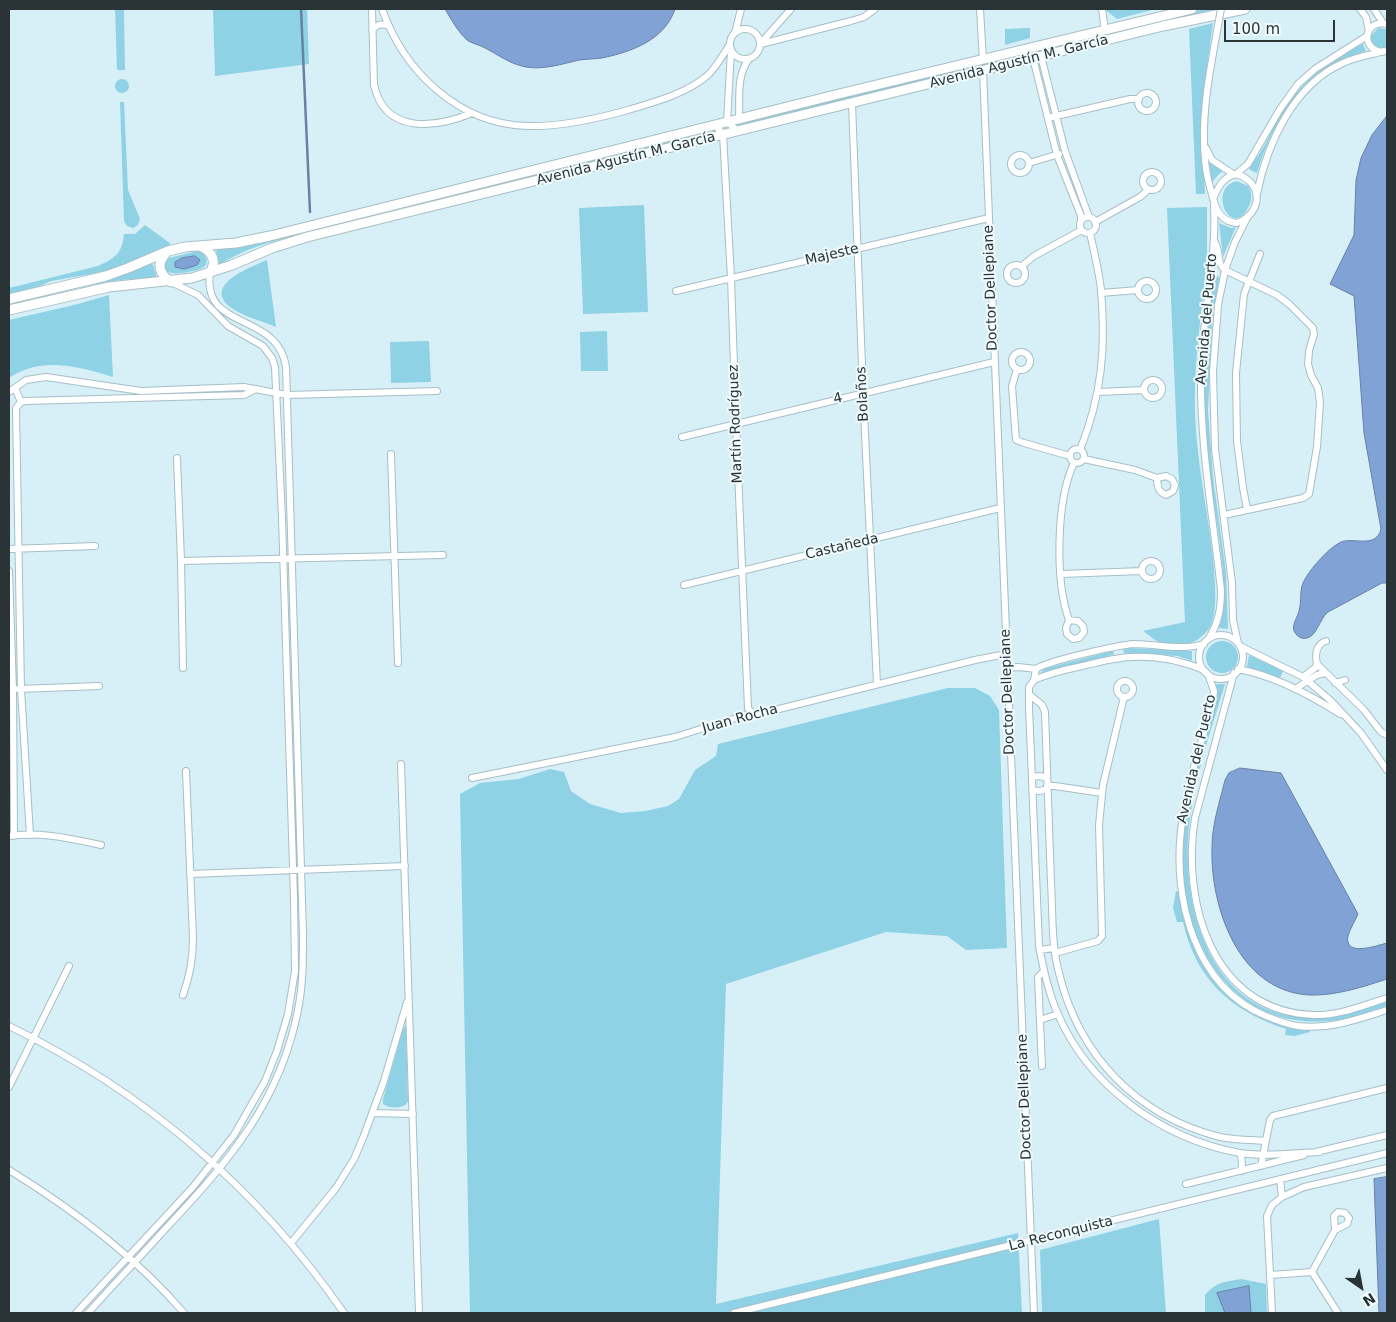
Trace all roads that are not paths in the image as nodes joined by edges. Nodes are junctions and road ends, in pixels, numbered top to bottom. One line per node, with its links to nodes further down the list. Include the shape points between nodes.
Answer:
1 (372, 9): 16 (street)
2 (382, 9): 15 (street)
3 (741, 9): 18 (street)
4 (790, 9): 13 (street)
5 (875, 9): 20 (street, via 864,17)
6 (980, 9): 26 (street)
7 (1102, 9): 17 (street)
8 (1192, 9): 17 (main road, Avenida Agustín M. García)
9 (1221, 9): 40 (street, Avenida del Puerto, bridge, via 1205,100)
10 (1246, 9): 24 (main road, Avenida Agustín M. García)
11 (1360, 9): 19 (street, via 1366,17)
12 (1374, 9): 14 (street)
13 (778, 23): 20 (street, via 778,32); 21 (street)
14 (1386, 24): 19 (street, via 1374,25)
15 (388, 26): 16 (street, via 379,24); 32 (street, via 409,61 430,85)
16 (372, 30): 32 (street, via 376,95 391,114 420,125)
17 (1105, 31): 26 (main road, Avenida Agustín M. García)
18 (734, 33): 21 (street, via 749,29 757,34); 22 (street)
19 (1368, 33): 23 (street, via 1372,48); 44 (street, via 1298,84 1248,164)
20 (785, 38): 21 (street)
21 (760, 44): 25 (street, via 757,53)
22 (730, 47): 25 (street, via 740,58); 29 (street); 32 (street, via 707,75 695,84 669,96 605,116 527,126)
23 (1386, 51): 46 (street, via 1335,67 1295,103 1268,152)
24 (1037, 57): 27 (main road, Avenida Agustín M. García); 33 (street); 34 (street)
25 (749, 59): 28 (street, via 740,77)
26 (983, 60): 35 (main road, Avenida Agustín M. García)
27 (983, 71): 31 (main road, Avenida Agustín M. García); 50 (street, Doctor Dellepiane)
28 (740, 98): 29 (street); 35 (street)
29 (728, 99): 36 (street)
30 (1139, 99): 33 (street)
31 (852, 103): 38 (main road, Avenida Agustín M. García); 57 (street, Bolaños)
32 (472, 113)
33 (1056, 116): 34 (street); 41 (street)
34 (1048, 118): 42 (street)
35 (739, 119): 36 (main road, Avenida Agustín M. García)
36 (727, 122): 37 (main road, Avenida Agustín M. García); 38 (street)
37 (715, 125): 39 (street); 56 (main road, Avenida Agustín M. García, via 270,236)
38 (737, 130): 39 (main road, Avenida Agustín M. García)
39 (723, 134): 62 (main road, Avenida Agustín M. García, via 308,237); 63 (street, Martín Rodríguez)
40 (1205, 144): 44 (street, via 1212,160); 47 (street, Avenida del Puerto, via 1204,161)
41 (1064, 151): 42 (street); 49 (street)
42 (1057, 155): 43 (street); 51 (street)
43 (1029, 163)
44 (1234, 174): 46 (street, via 1249,179); 47 (street, via 1220,185)
45 (1148, 190): 52 (street)
46 (1257, 195): 48 (street)
47 (1214, 202): 48 (street, via 1222,217 1232,223); 55 (street, Avenida del Puerto)
48 (1248, 216): 61 (street, Avenida del Puerto)
49 (1089, 217): 51 (street); 52 (street)
50 (988, 218): 57 (street, Majeste); 77 (street, Doctor Dellepiane)
51 (1081, 221): 53 (street)
52 (1095, 222): 54 (street, via 1096,227)
53 (1082, 230): 54 (street); 60 (street)
54 (1090, 233): 68 (street)
55 (1214, 241): 61 (street, via 1220,252 1219,263); 118 (street, Avenida del Puerto, via 1201,372 1204,454 1221,590 1219,619)
56 (200, 246): 58 (main road, Avenida Agustín M. García); 62 (main road, via 214,259)
57 (857, 249): 63 (street, Majeste); 84 (street, Bolaños)
58 (168, 251): 65 (main road, via 159,267); 69 (main road, Avenida Agustín M. García, via 106,276)
59 (1260, 254): 64 (street)
60 (1022, 266)
61 (1225, 270): 64 (street); 102 (street, Avenida del Puerto, via 1218,305 1213,388 1215,449)
62 (210, 273): 65 (main road, Avenida Agustín M. García); 70 (street, via 209,288)
63 (731, 278): 67 (street, Majeste); 91 (street, Martín Rodríguez)
64 (1249, 280): 101 (street, via 1244,294 1236,373 1237,441); 101 (street, via 1283,299 1313,328 1308,364 1320,402 1309,494)
65 (171, 282): 71 (main road, Avenida Agustín M. García, via 109,287); 72 (street, via 198,294)
66 (1138, 290): 68 (street)
67 (676, 291)
68 (1101, 293): 85 (street, via 1103,334)
69 (9, 298)
70 (219, 306): 72 (street); 73 (street, via 233,317)
71 (9, 310)
72 (214, 311): 75 (street, via 228,326)
73 (264, 331): 74 (street); 75 (street, via 256,334)
74 (271, 336): 76 (street, via 270,343); 87 (street, via 283,355)
75 (256, 341): 76 (street)
76 (262, 346): 86 (street, via 274,362)
77 (994, 362): 84 (street, 4); 100 (street, Doctor Dellepiane)
78 (1017, 369): 95 (street, via 1012,386 1016,440)
79 (117, 387): 80 (street, via 141,392); 81 (street, via 46,377 31,379); 88 (street)
80 (256, 389): 86 (street); 88 (street, via 244,395)
81 (12, 390): 89 (street)
82 (1144, 390): 85 (street)
83 (437, 391): 87 (street)
84 (863, 392): 91 (street, 4); 103 (street, Bolaños)
85 (1098, 392): 93 (street)
86 (277, 394): 87 (street); 110 (street)
87 (287, 396): 109 (street)
88 (118, 399): 89 (street)
89 (21, 402): 90 (street)
90 (12, 417): 106 (street)
91 (736, 424): 92 (street, 4); 112 (street, Martín Rodríguez)
92 (682, 437)
93 (1080, 450): 95 (street, via 1073,450); 97 (street)
94 (391, 454): 107 (street)
95 (1070, 456): 98 (street)
96 (177, 458): 111 (street)
97 (1084, 458): 98 (street); 99 (street)
98 (1074, 463): 115 (street, via 1060,520)
99 (1157, 478)
100 (1000, 508): 103 (street, Castañeda); 123 (street, Doctor Dellepiane)
101 (1247, 509): 102 (street)
102 (1224, 515): 121 (street, Avenida del Puerto, via 1233,615)
103 (870, 540): 112 (street, Castañeda); 137 (street, Bolaños)
104 (94, 546): 106 (street)
105 (9, 549): 106 (street)
106 (18, 549): 140 (street)
107 (394, 555): 108 (street); 109 (street); 125 (street)
108 (443, 555)
109 (292, 557): 110 (street); 145 (street)
110 (283, 558): 111 (street); 146 (street)
111 (181, 561): 127 (street)
112 (742, 570): 116 (street, Castañeda); 144 (street, Martín Rodríguez, via 748,708)
113 (9, 571): 139 (street)
114 (1142, 571): 115 (street)
115 (1061, 574): 117 (street)
116 (684, 585)
117 (1069, 620)
118 (1209, 638): 120 (street); 121 (street, via 1228,636)
119 (1326, 641): 126 (street, via 1318,649)
120 (1204, 644): 122 (street); 131 (street, via 1199,655)
121 (1239, 645): 130 (street, via 1242,658); 133 (street)
122 (1120, 646): 124 (street); 129 (street)
123 (1006, 654): 128 (street, Doctor Dellepiane); 137 (street, Juan Rocha)
124 (1122, 657): 131 (street, via 1154,656 1181,662); 134 (street)
125 (398, 662)
126 (1317, 664): 132 (street); 133 (street)
127 (183, 668)
128 (1007, 668): 129 (street); 199 (street, Doctor Dellepiane)
129 (1036, 669): 134 (street)
130 (1236, 671): 131 (street, via 1221,678); 141 (street, via 1270,677); 172 (street, Avenida del Puerto, via 1195,818 1192,841 1195,895 1210,944 1233,980 1256,998 1278,1009 1324,1015)
131 (1207, 673): 173 (street, Avenida del Puerto, via 1214,691 1213,702 1190,784 1180,852 1180,881 1186,912 1203,960 1218,981 1240,1002 1287,1024 1333,1025)
132 (1325, 673): 133 (street); 136 (street)
133 (1305, 679): 141 (street); 147 (street)
134 (1034, 680): 142 (street, via 1029,687)
135 (1345, 680): 136 (street)
136 (1335, 682): 148 (street)
137 (878, 684): 144 (street, Juan Rocha, via 759,714)
138 (99, 686): 140 (street)
139 (11, 689): 140 (street); 159 (street)
140 (21, 689): 158 (street)
141 (1295, 689): 147 (street)
142 (1030, 694): 152 (street); 154 (street, via 1045,712)
143 (1124, 698): 157 (street)
144 (752, 713): 153 (street, Juan Rocha, via 668,738)
145 (297, 715): 146 (street); 163 (street)
146 (288, 716): 162 (street)
147 (1349, 720): 150 (street)
148 (1387, 735)
149 (402, 764): 161 (street)
150 (1387, 770)
151 (186, 771): 164 (street)
152 (1032, 777): 154 (street); 156 (street)
153 (472, 778)
154 (1047, 778): 155 (street)
155 (1047, 787): 156 (street, via 1040,791); 157 (street); 166 (street)
156 (1032, 790): 165 (street)
157 (1102, 793): 166 (street, via 1098,840 1102,936 1098,941)
158 (30, 834): 159 (street); 160 (street)
159 (11, 836)
160 (101, 845)
161 (405, 866): 163 (street); 171 (street)
162 (293, 869): 163 (street); 164 (street); 189 (street, via 294,970 288,1014 265,1081 234,1135)
163 (302, 870): 192 (street, via 303,969 293,1030 266,1101)
164 (190, 874): 170 (street, via 193,955)
165 (1040, 950): 166 (street); 167 (street)
166 (1055, 953): 167 (street, via 1051,962); 184 (street, via 1064,993 1078,1027 1107,1070 1127,1090 1149,1107 1191,1127 1222,1137)
167 (1042, 963): 169 (street)
168 (69, 966): 177 (street)
169 (1044, 971): 174 (street); 175 (street, via 1038,977)
170 (183, 995)
171 (408, 996): 181 (street); 182 (street)
172 (1387, 998)
173 (1387, 1010)
174 (1058, 1014): 175 (street); 186 (street, via 1090,1065 1135,1109 1179,1134)
175 (1040, 1020): 178 (street)
176 (9, 1026): 177 (street)
177 (32, 1038): 179 (street); 189 (street, via 116,1088)
178 (1042, 1066)
179 (9, 1087)
180 (1387, 1088): 184 (street, via 1277,1114 1270,1120)
181 (372, 1113): 182 (street); 200 (street, via 346,1172)
182 (413, 1114): 209 (street)
183 (1387, 1135): 185 (street)
184 (1266, 1141): 188 (street)
185 (1320, 1152): 188 (street); 190 (street)
186 (1241, 1153): 188 (street); 194 (street)
187 (1387, 1153): 195 (street, La Reconquista)
188 (1264, 1154): 190 (street)
189 (213, 1162): 192 (street); 201 (street)
190 (1261, 1166): 194 (street)
191 (1387, 1168): 197 (street, via 1304,1187)
192 (220, 1169): 200 (street); 202 (street)
193 (9, 1170): 201 (street, via 39,1188)
194 (1241, 1171): 196 (street)
195 (1280, 1179): 197 (street); 199 (street, La Reconquista)
196 (1186, 1184)
197 (1282, 1196): 204 (street, via 1272,1205 1267,1216)
198 (1335, 1230): 203 (street)
199 (1032, 1241): 210 (street, La Reconquista); 211 (street, Doctor Dellepiane)
200 (291, 1243): 208 (street)
201 (129, 1256): 202 (street); 205 (street)
202 (135, 1262): 206 (street); 207 (street)
203 (1312, 1272): 204 (street); 213 (street)
204 (1270, 1275): 212 (street)
205 (76, 1313)
206 (88, 1313)
207 (184, 1313)
208 (344, 1313)
209 (419, 1313)
210 (734, 1313)
211 (1034, 1313)
212 (1272, 1313)
213 (1338, 1313)

